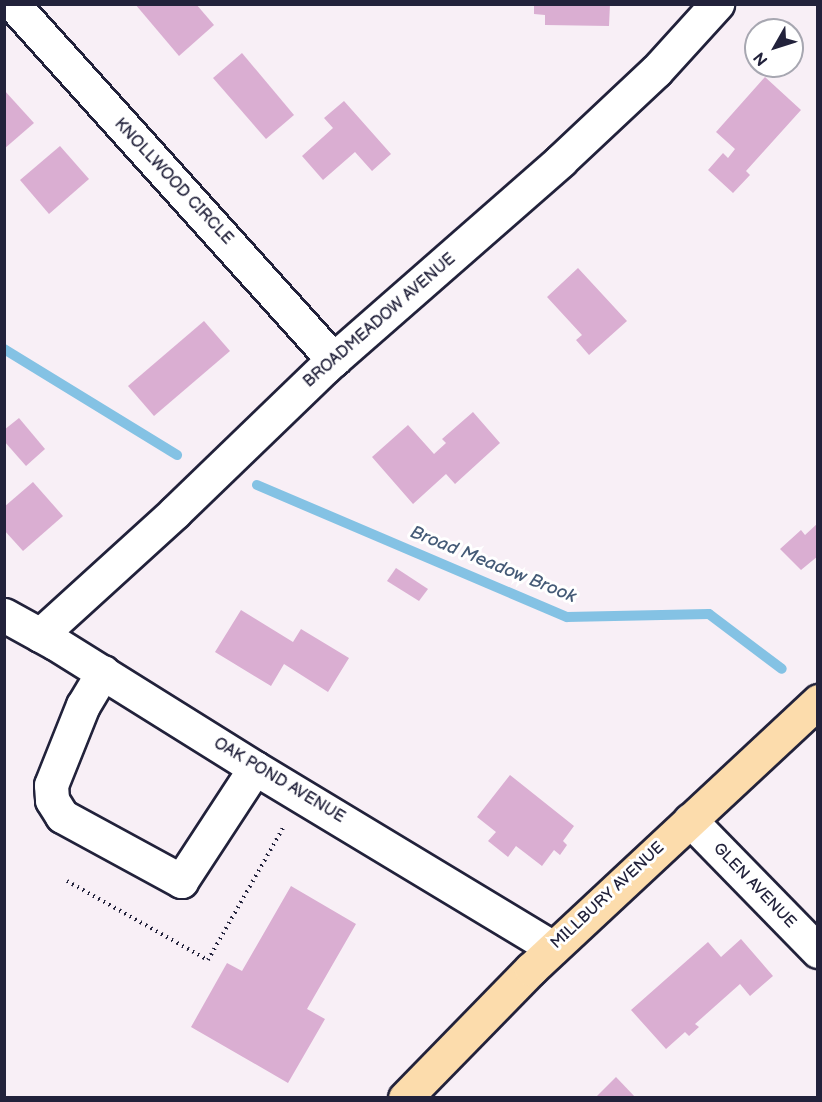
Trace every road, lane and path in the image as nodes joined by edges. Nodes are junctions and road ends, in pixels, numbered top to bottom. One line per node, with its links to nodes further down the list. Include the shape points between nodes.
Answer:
1 (13, 4): 3 (street, KNOLLWOOD CIRCLE)
2 (717, 4): 3 (street, BROADMEADOW AVENUE, via 656,71 560,161)
3 (333, 360): 5 (street, BROADMEADOW AVENUE, via 176,512)
4 (4, 615): 5 (street, OAK POND AVENUE)
5 (40, 635): 6 (street, OAK POND AVENUE)
6 (103, 672): 8 (street, OAK POND AVENUE); 8 (street, via 83,705 51,785 52,800 63,816 181,881)
7 (818, 701): 9 (main road, MILLBURY AVENUE)
8 (255, 768): 10 (street, OAK POND AVENUE)
9 (690, 820): 10 (main road, MILLBURY AVENUE); 11 (street, GLEN AVENUE)
10 (553, 948): 12 (main road, MILLBURY AVENUE)
11 (818, 951)
12 (405, 1098)

